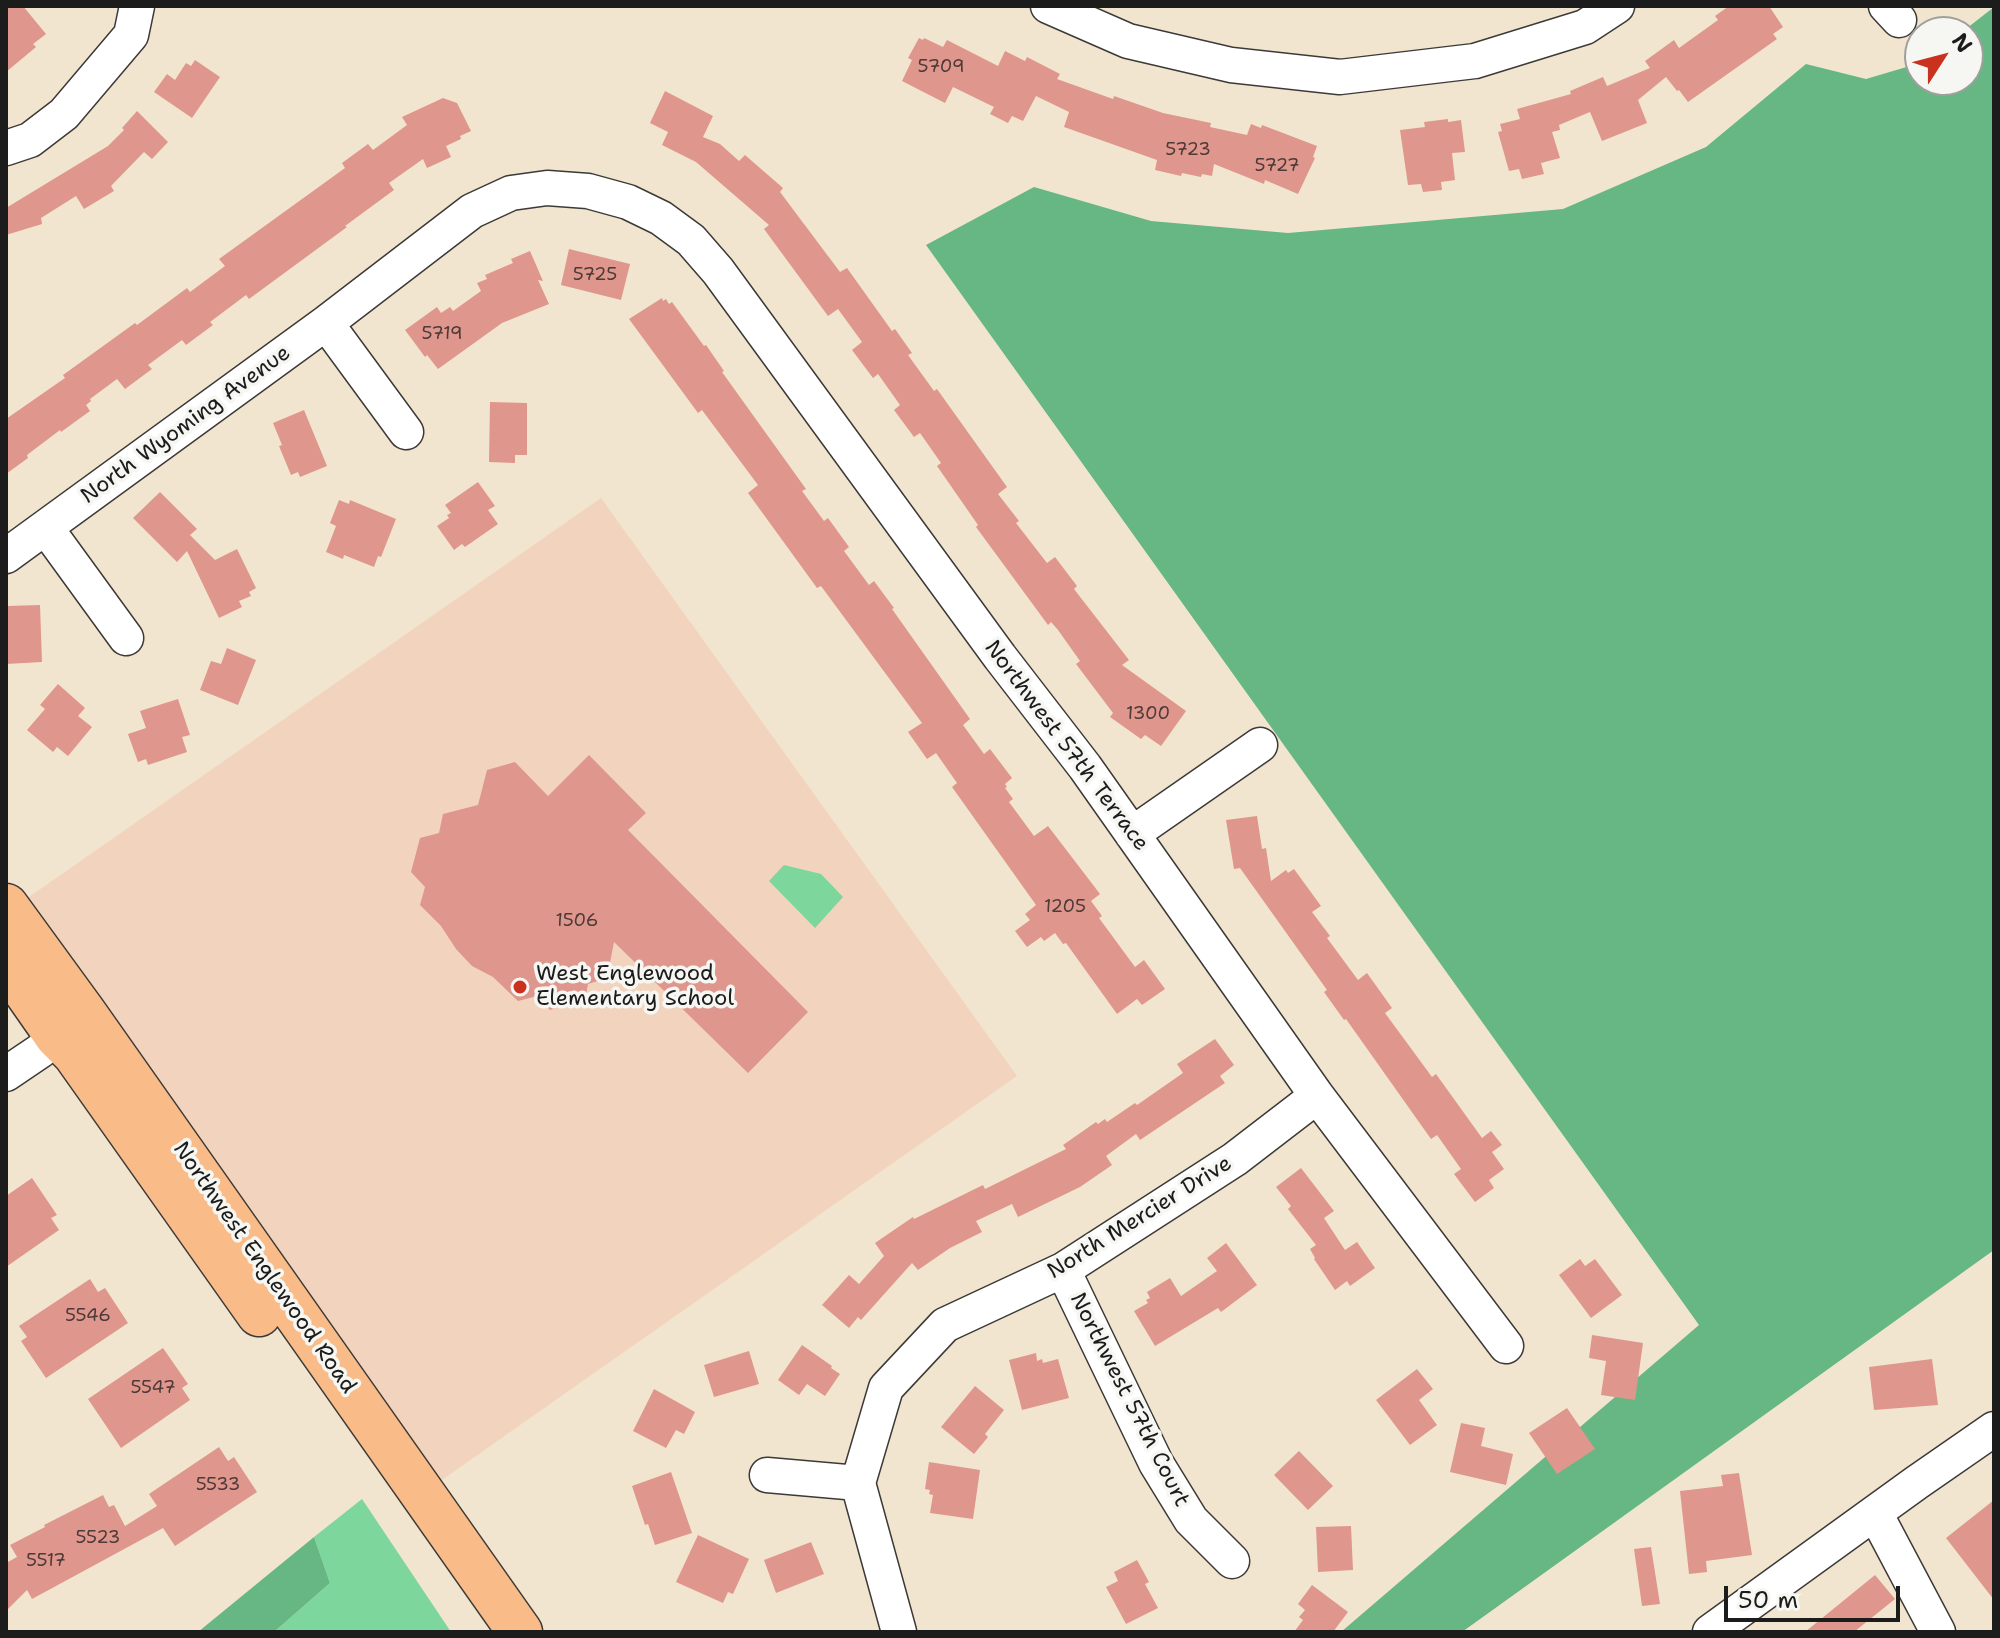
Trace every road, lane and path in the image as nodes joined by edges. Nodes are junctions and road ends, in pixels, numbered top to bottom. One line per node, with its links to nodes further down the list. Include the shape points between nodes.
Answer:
1 (137, 6): 4 (street, via 131,35 64,114 30,140)
2 (1048, 6): 3 (street, via 1143,45 1231,65 1340,77 1475,61 1585,27)
3 (1617, 6)
4 (6, 148)
5 (588, 191): 6 (street, North Wyoming Avenue, via 547,188 511,193 472,211); 12 (street, Northwest 57th Terrace, via 661,218 691,240 718,271)
6 (326, 323): 7 (street); 8 (street, North Wyoming Avenue)
7 (406, 432)
8 (46, 528): 9 (street, North Wyoming Avenue); 10 (street)
9 (6, 556)
10 (126, 638)
11 (1260, 745): 12 (street)
12 (1132, 834): 16 (street, Northwest 57th Terrace)
13 (6, 906): 14 (main road, Northwest Englewood Road)
14 (40, 999): 15 (street, via 40,1051); 24 (main road, Northwest Englewood Road); 25 (main road, Northwest Englewood Road)
15 (6, 1074)
16 (1317, 1096): 17 (street, North Mercier Drive, via 1235,1159); 18 (street, Northwest 57th Terrace)
17 (1063, 1270): 21 (street, North Mercier Drive, via 945,1325 886,1388); 23 (street, Northwest 57th Court, via 1156,1463 1191,1520)
18 (1506, 1346)
19 (1994, 1429): 22 (street)
20 (767, 1475): 21 (street)
21 (858, 1483): 26 (street)
22 (1875, 1513): 27 (street); 28 (street)
23 (1232, 1561)
24 (483, 1632)
25 (520, 1632)
26 (899, 1632)
27 (1710, 1632)
28 (1938, 1632)

